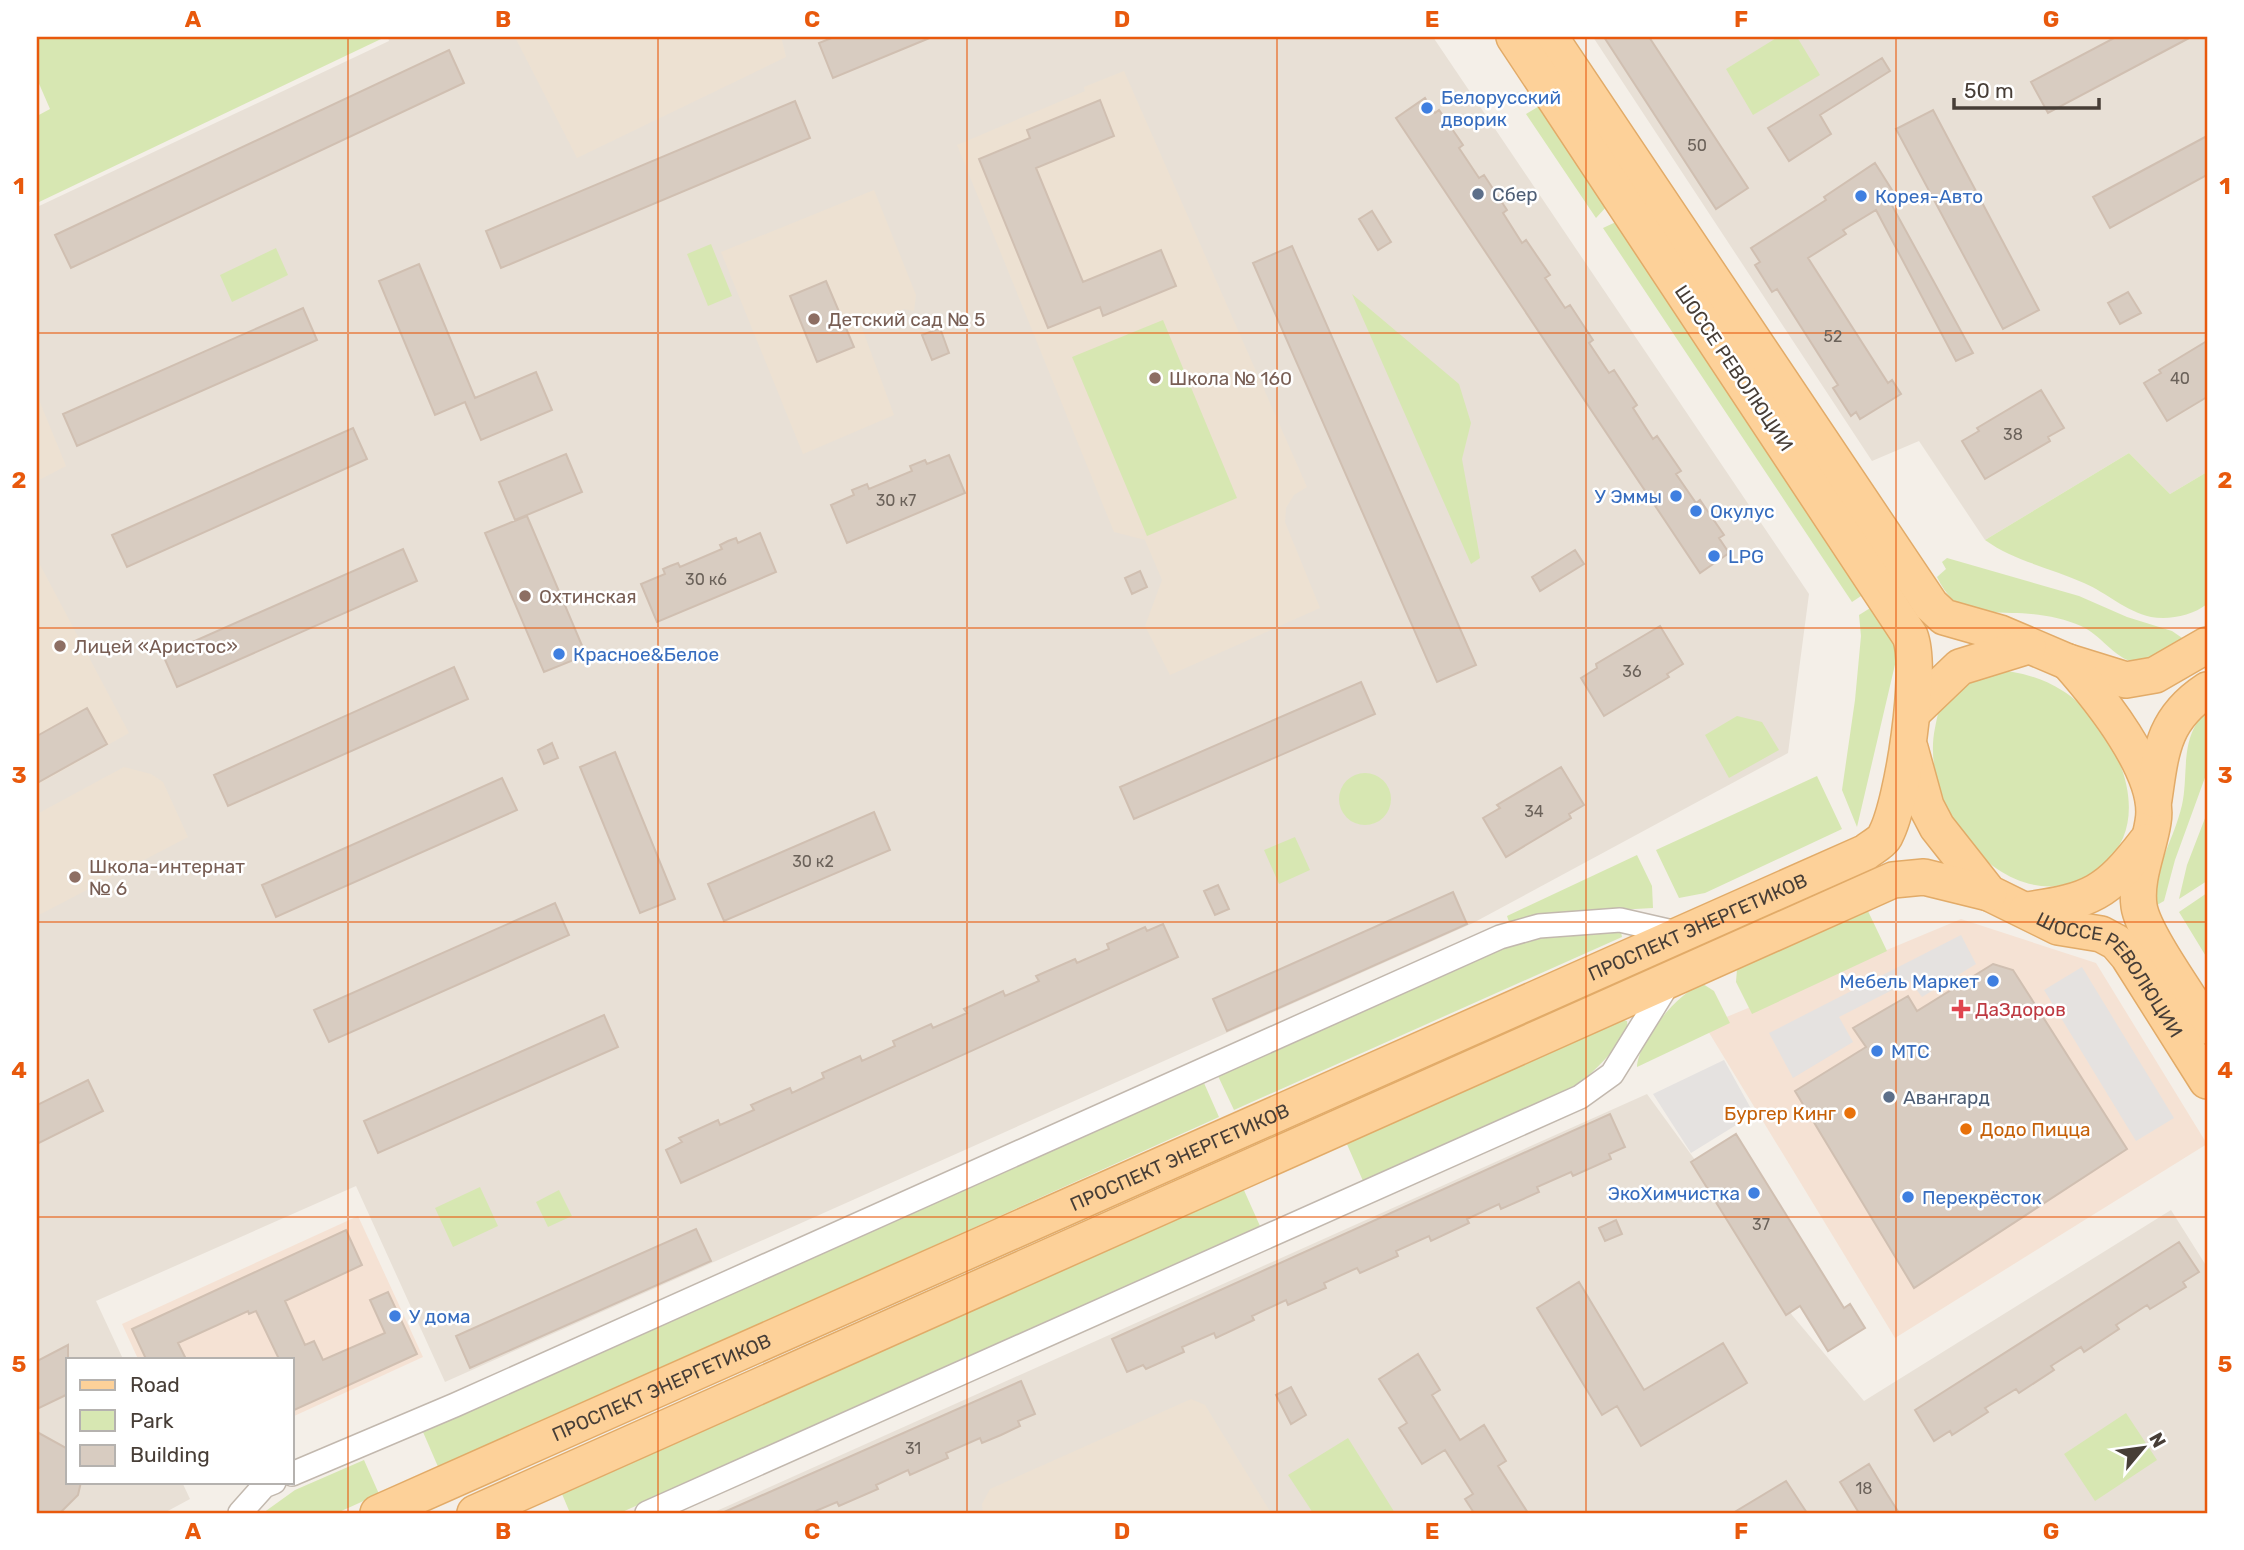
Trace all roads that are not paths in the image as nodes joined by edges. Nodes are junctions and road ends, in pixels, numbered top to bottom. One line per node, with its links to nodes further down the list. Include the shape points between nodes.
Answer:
1 (1514, 37): 7 (main road, ШОССЕ РЕВОЛЮЦИИ, via 1910,636 1915,649)
2 (1550, 37): 4 (main road, ШОССЕ РЕВОЛЮЦИИ, via 1931,605 1944,617)
3 (2207, 645): 5 (main road, via 2140,680 2115,678)
4 (2028, 646): 5 (main road, ШОССЕ РЕВОЛЮЦИИ); 7 (main road, via 1960,667)
5 (2068, 662): 8 (main road, ШОССЕ РЕВОЛЮЦИИ, via 2111,713)
6 (2207, 690): 8 (main road, via 2179,713 2168,730)
7 (1910, 724): 10 (main road, ШОССЕ РЕВОЛЮЦИИ, via 1926,806); 12 (main road, ПРОСПЕКТ ЭНЕРГЕТИКОВ, via 1885,837 1866,852)
8 (2154, 799): 9 (main road, ШОССЕ РЕВОЛЮЦИИ)
9 (2148, 840): 11 (main road, ШОССЕ РЕВОЛЮЦИИ, via 2107,887 2061,905); 14 (main road, ШОССЕ РЕВОЛЮЦИИ, via 2139,892 2142,917)
10 (1989, 893): 11 (main road, ШОССЕ РЕВОЛЮЦИИ); 13 (main road, ПРОСПЕКТ ЭНЕРГЕТИКОВ, via 1924,877 1892,880)
11 (2027, 910): 15 (main road, ШОССЕ РЕВОЛЮЦИИ, via 2058,927 2101,934 2116,942)
12 (1681, 934): 16 (street, via 1620,920 1539,926 1500,937); 19 (main road, ПРОСПЕКТ ЭНЕРГЕТИКОВ)
13 (1671, 979): 20 (main road, ПРОСПЕКТ ЭНЕРГЕТИКОВ); 21 (street, via 1612,1074 1580,1097)
14 (2207, 1026)
15 (2207, 1081)
16 (294, 1473)
17 (269, 1484): 18 (street)
18 (240, 1513)
19 (378, 1513)
20 (475, 1513)
21 (647, 1513)

